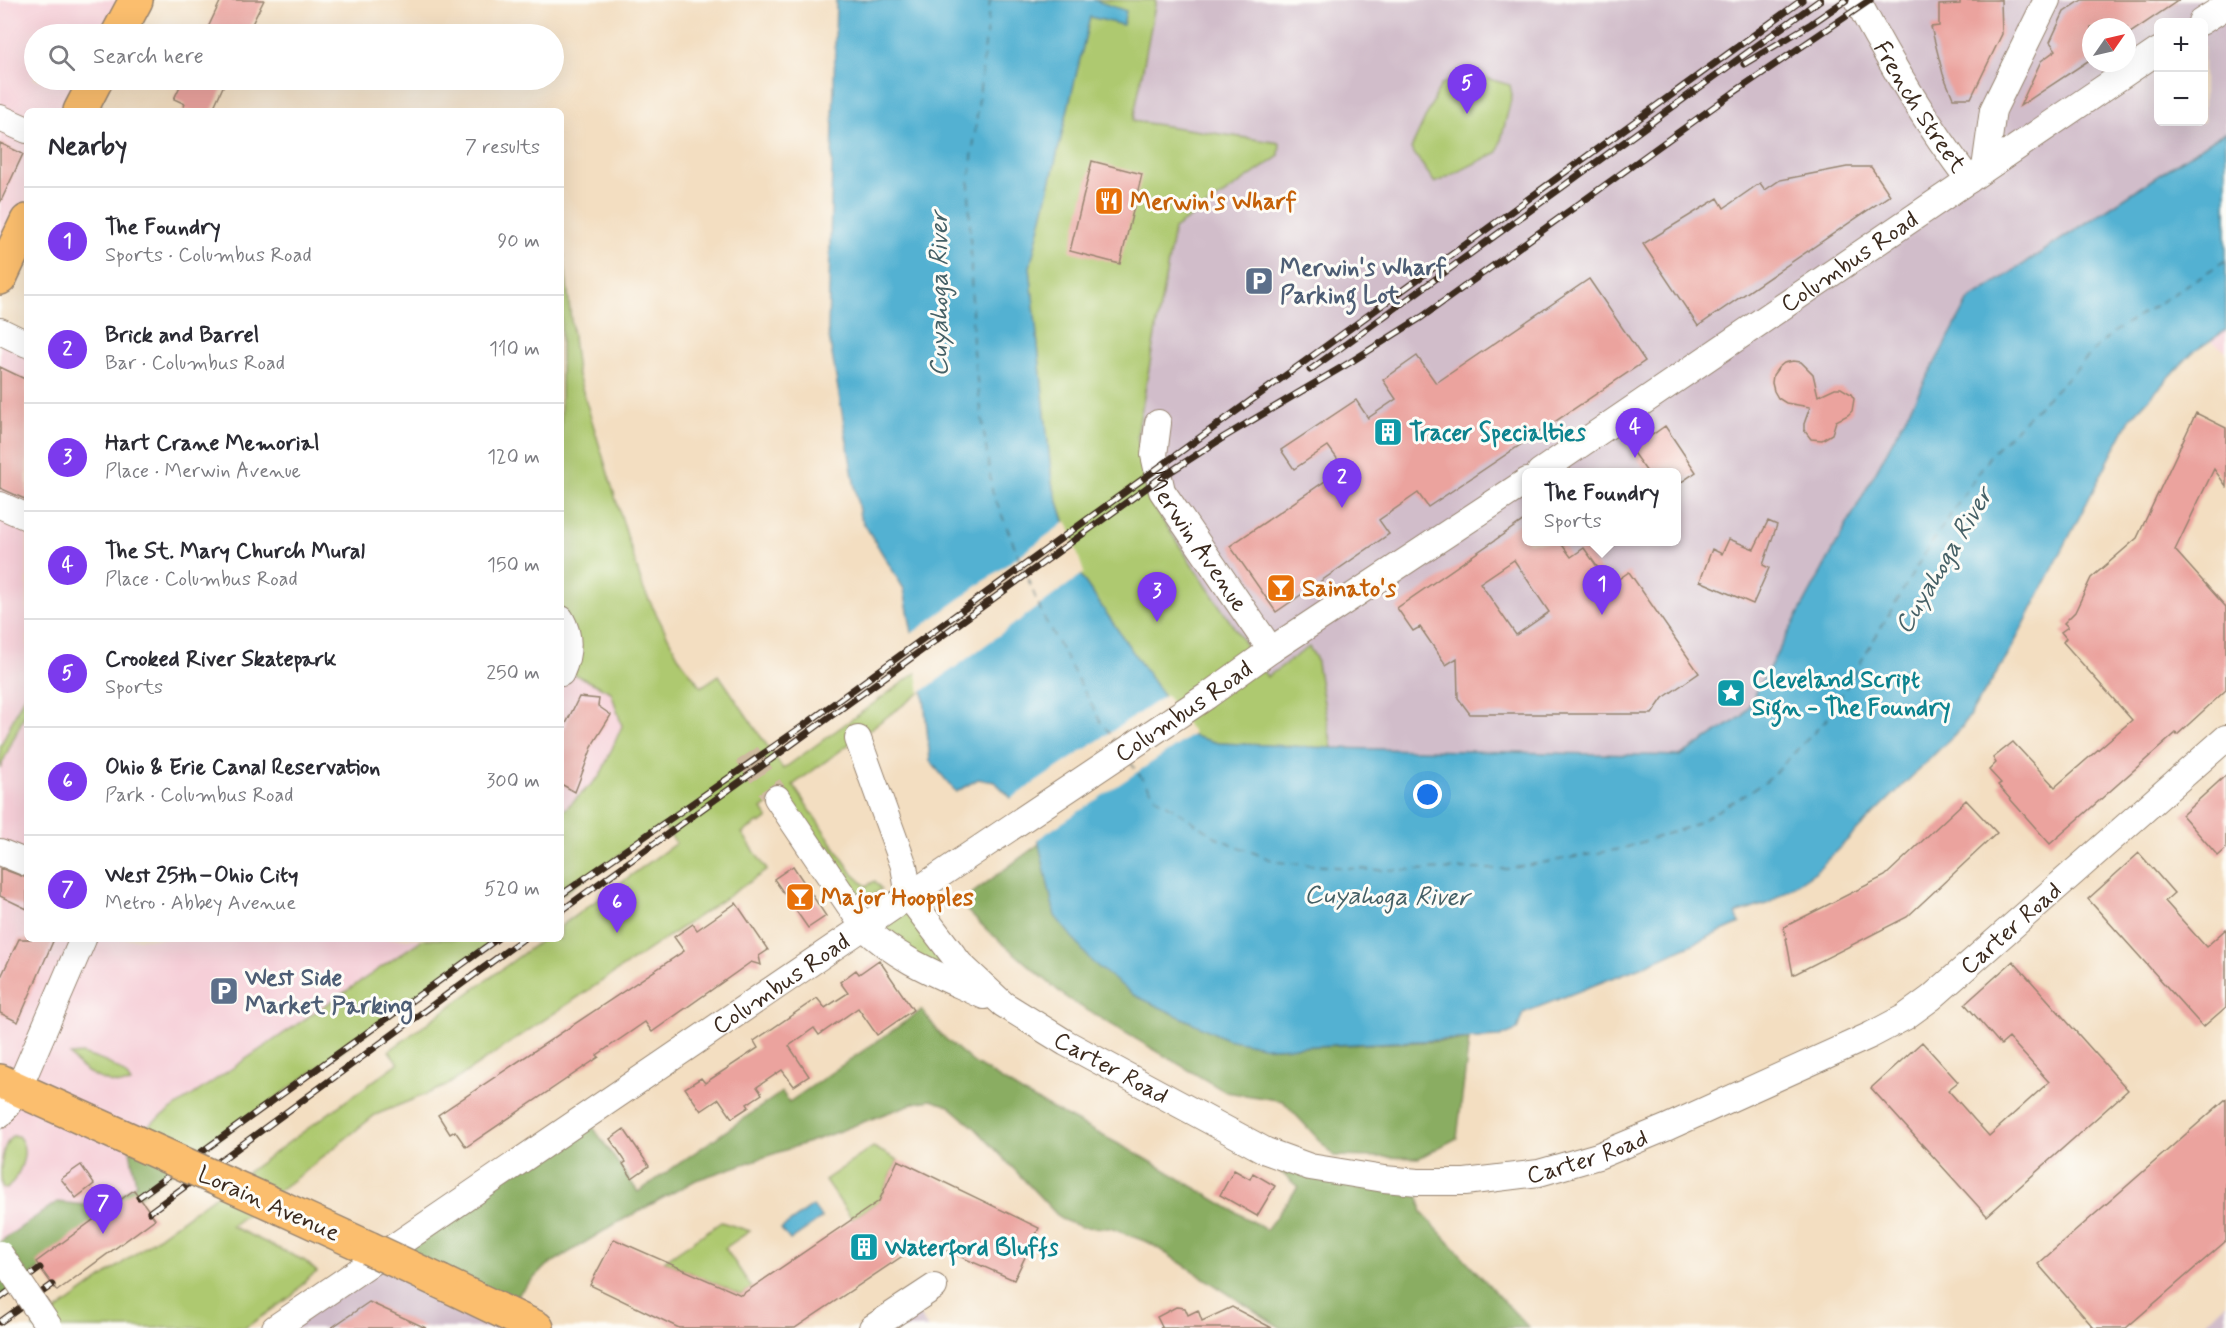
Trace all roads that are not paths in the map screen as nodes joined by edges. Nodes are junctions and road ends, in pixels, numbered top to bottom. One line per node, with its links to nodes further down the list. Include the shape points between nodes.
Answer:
1 (136, 0): 6 (main road)
2 (1857, 0): 12 (street, French Street, via 1932,130)
3 (2047, 0): 12 (street, via 1993,110)
4 (2226, 6): 5 (street)
5 (2207, 18)
6 (123, 24)
7 (2154, 54): 12 (street, Columbus Road)
8 (91, 90): 9 (main road)
9 (82, 108)
10 (0, 118): 11 (street)
11 (24, 129)
12 (1977, 174): 18 (street, Columbus Road)
13 (24, 227): 14 (main road)
14 (0, 278)
15 (0, 331): 16 (street)
16 (24, 343)
17 (1158, 423): 23 (street, Merwin Avenue, via 1154,455 1162,491)
18 (1546, 468)
19 (1522, 484): 23 (street, Columbus Road)
20 (0, 505): 21 (street)
21 (24, 516)
22 (564, 629): 24 (street, via 568,643)
23 (1271, 650): 30 (street, Columbus Road)
24 (564, 666)
25 (2226, 738): 33 (street, Carter Road, via 1905,1017 1635,1142 1539,1173 1465,1182 1418,1182 1310,1167 1266,1151 1066,1043)
26 (858, 739): 30 (street, via 904,866)
27 (777, 798): 31 (street)
28 (0, 852): 29 (street)
29 (24, 862)
30 (909, 897): 31 (street, Columbus Road); 33 (street, Carter Road, via 960,964)
31 (864, 927): 33 (street, via 893,952); 38 (street, Columbus Road)
32 (82, 942): 34 (street)
33 (1003, 1004)
34 (6, 1095): 39 (main road, Lorain Avenue, bridge, via 133,1141)
35 (0, 1254): 37 (street, bridge)
36 (934, 1287): 40 (street)
37 (50, 1328)
38 (275, 1328)
39 (537, 1328)
40 (872, 1328)

